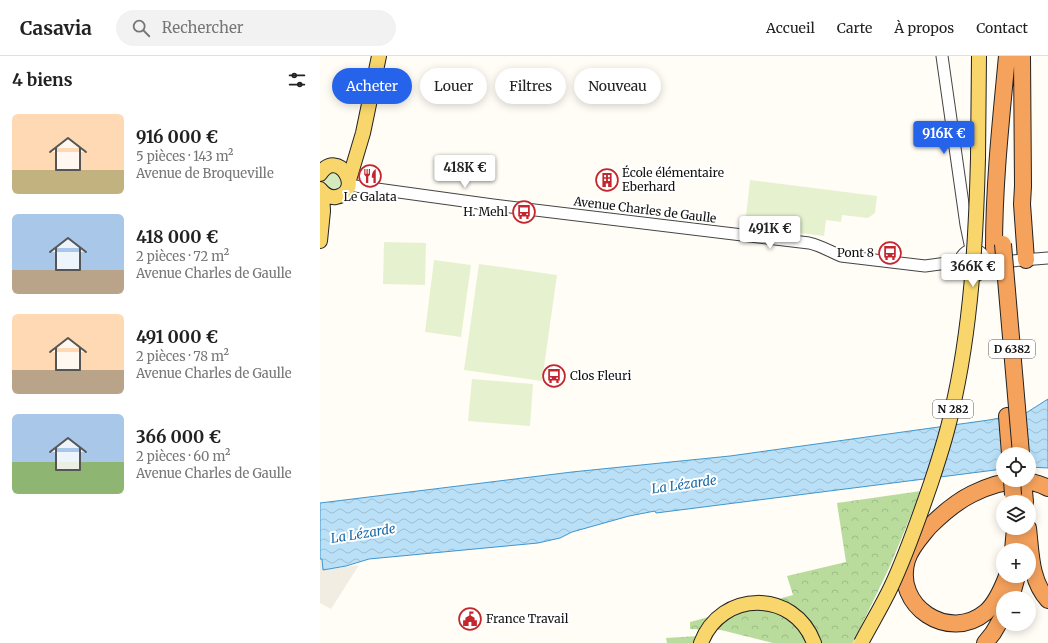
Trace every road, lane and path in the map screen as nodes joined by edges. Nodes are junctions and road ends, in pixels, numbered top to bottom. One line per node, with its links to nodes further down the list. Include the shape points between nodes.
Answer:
1 (379, 56): 8 (main road, via 363,133)
2 (942, 56): 12 (street, via 966,225)
3 (979, 56): 27 (main road, N 282, bridge, via 977,211 971,290 961,367 943,446 918,523 891,586)
4 (1007, 56): 11 (highway, D 6382, via 994,208)
5 (1013, 56): 11 (highway, D 6382, via 1000,199)
6 (1022, 56): 14 (highway, via 1022,204)
7 (321, 172): 8 (main road, via 333,166 339,167)
8 (349, 175): 9 (main road, via 341,195); 15 (street, Avenue Charles de Gaulle, via 493,205 809,243 821,245 841,256 924,266)
9 (325, 193): 10 (main road)
10 (320, 241)
11 (999, 246): 17 (highway, D 6382); 18 (highway, D 6382, bridge)
12 (972, 250): 15 (street, via 965,253); 16 (street, via 981,253)
13 (1048, 258): 14 (street)
14 (1026, 260): 16 (street)
15 (960, 262): 16 (street, via 964,273 971,276 982,273)
16 (986, 263)
17 (1010, 447)
18 (1020, 447)
19 (1048, 488): 21 (highway, via 1027,481 1010,482 981,490 962,499 936,520 918,541 907,560 905,578 910,597 922,612 938,622 971,622 985,613)
20 (1029, 535): 22 (highway, via 1034,577)
21 (1004, 583)
22 (1048, 600)
23 (996, 628): 28 (highway)
24 (1001, 631): 29 (highway)
25 (701, 643): 26 (main road, via 712,624 724,613 740,606 760,602 777,605 793,613 804,623)
26 (814, 643)
27 (861, 643)
28 (985, 643)
29 (993, 643)

